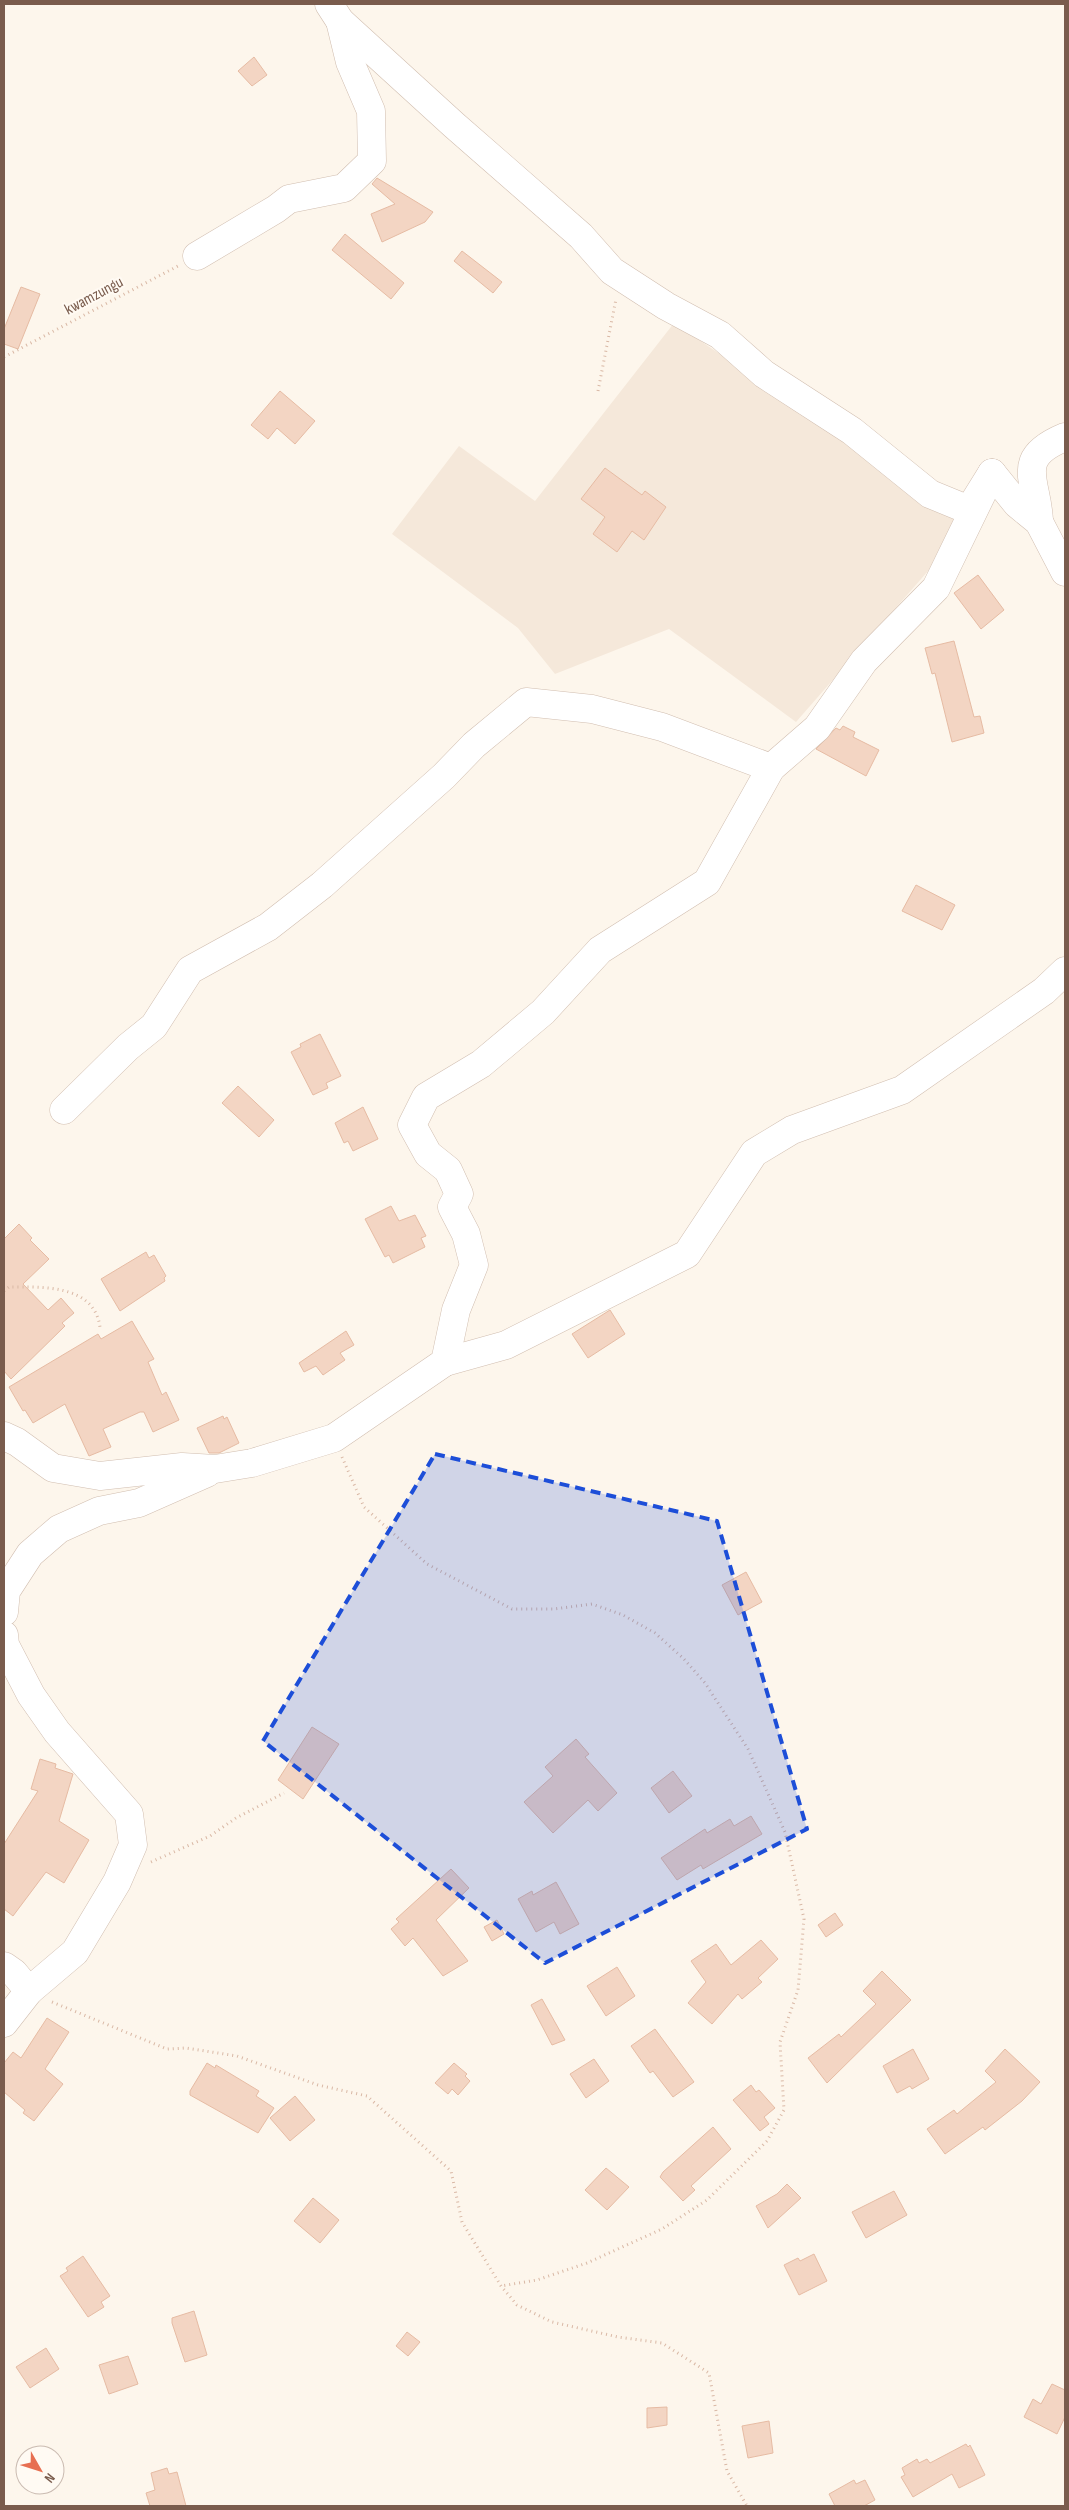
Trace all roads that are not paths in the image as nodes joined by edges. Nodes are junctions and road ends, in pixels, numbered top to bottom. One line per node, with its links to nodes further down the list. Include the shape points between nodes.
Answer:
1 (334, 12): 2 (street, via 350,62 371,111 372,161 344,188 289,198); 4 (street, via 454,125 581,236 612,271 666,306 720,335 764,374 852,431 930,494 969,510)
2 (196, 256)
3 (1065, 437): 5 (street, via 1050,443 1030,467 1038,500)
4 (992, 472): 5 (street, via 1017,504); 7 (street, via 936,588 864,661 816,728)
5 (1039, 522): 6 (street)
6 (1065, 572)
7 (771, 768): 9 (street, via 662,727 592,709 526,702 474,745 322,886 268,927 190,970 154,1026); 10 (street, via 707,882 600,950 542,1012 480,1064 426,1097 412,1125 428,1154 448,1170 459,1194 452,1207 466,1234 474,1265 456,1310)
8 (1065, 971): 10 (street, via 1044,991 902,1090 792,1130 754,1153 688,1254 506,1345)
9 (64, 1110)
10 (445, 1362): 12 (street, via 334,1438 252,1463)
11 (4, 1436): 12 (street, via 53,1468 100,1476 182,1467)
12 (215, 1469): 13 (street, via 139,1503 99,1511 59,1529 30,1554 6,1591)
13 (4, 1612)
14 (4, 1635): 16 (street, via 5,1645 46,1717 129,1814 133,1845 117,1882 75,1952)
15 (4, 1966): 16 (street)
16 (29, 1991): 17 (street)
17 (5, 2020)

